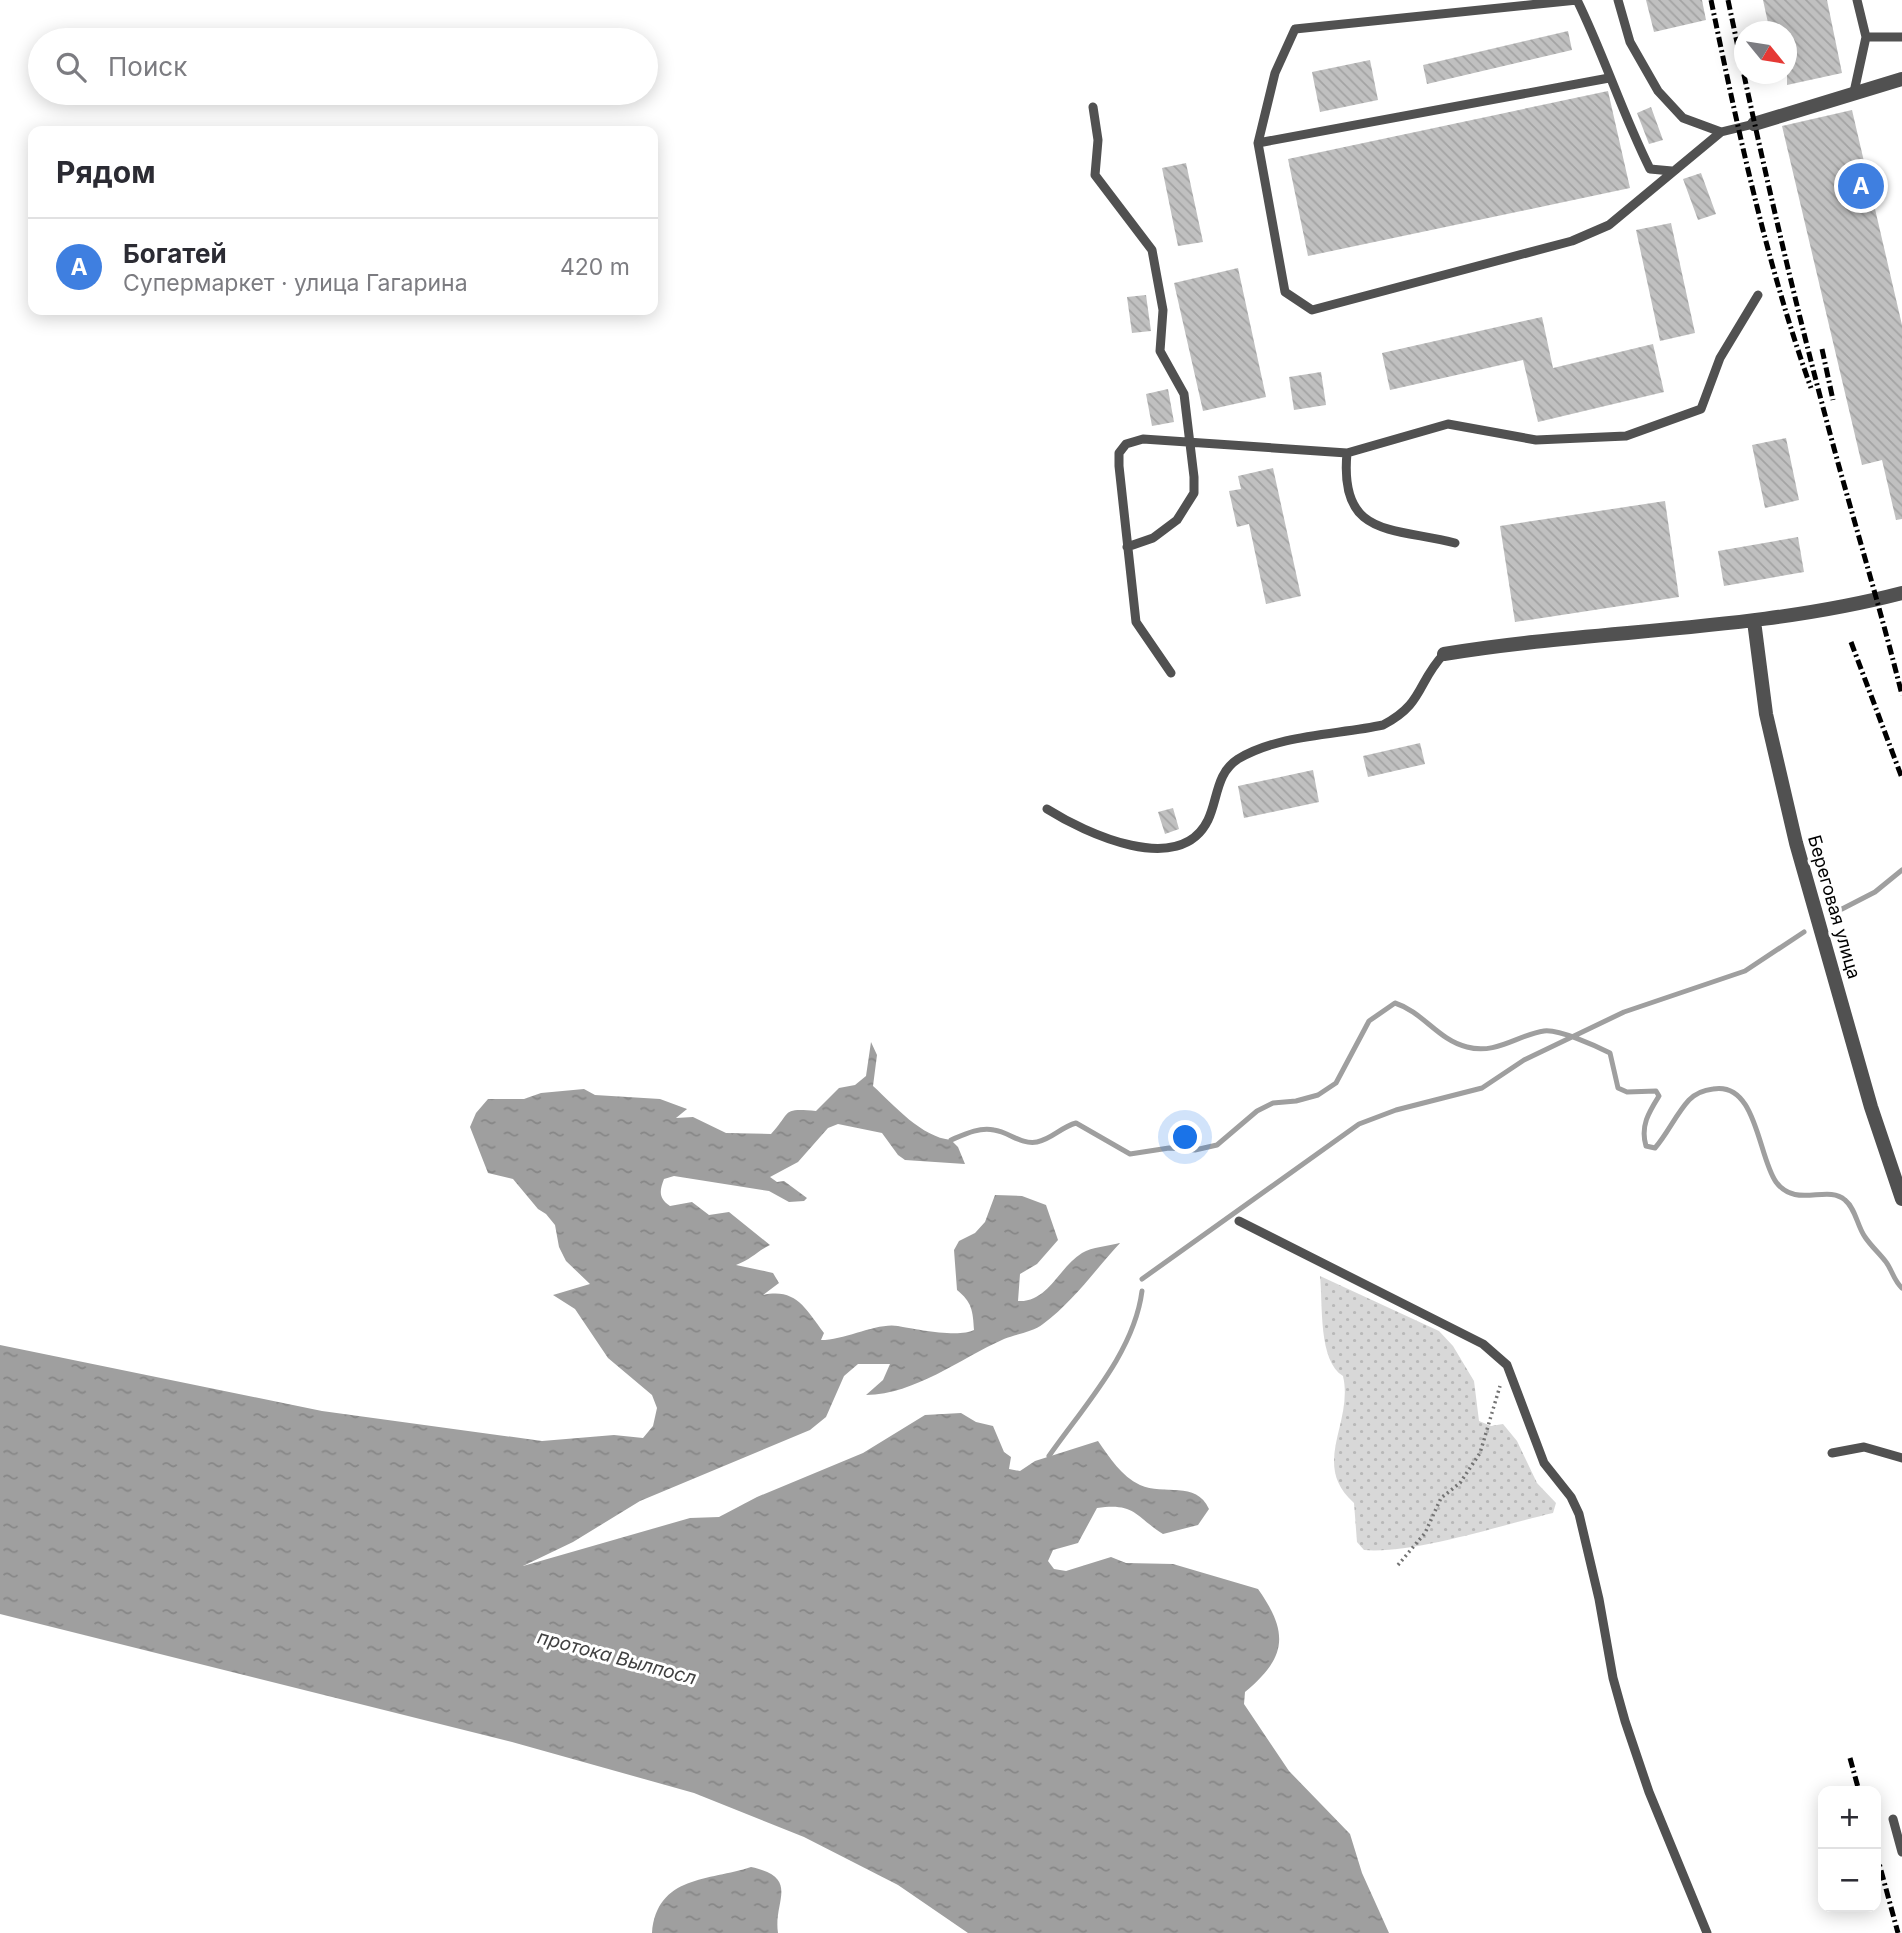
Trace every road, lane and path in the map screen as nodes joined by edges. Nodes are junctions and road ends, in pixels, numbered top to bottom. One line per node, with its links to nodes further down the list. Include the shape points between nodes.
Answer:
1 (1618, 0): 10 (lane, via 1630,42 1658,91 1683,118)
2 (1857, 0): 3 (lane)
3 (1866, 37): 4 (lane); 7 (lane)
4 (1902, 37)
5 (1609, 78): 11 (lane); 11 (lane, via 1577,0 1295,29 1275,73); 12 (lane, via 1650,169)
6 (1902, 79): 7 (street)
7 (1854, 92): 9 (street)
8 (1093, 107): 14 (lane, via 1098,140 1095,175 1152,250 1163,310 1160,351 1184,394)
9 (1754, 124): 10 (lane)
10 (1721, 132): 12 (lane)
11 (1258, 143): 12 (lane, via 1285,292 1312,310 1572,241 1609,225)
12 (1672, 171)
13 (1758, 295): 15 (lane, via 1720,358 1701,409 1626,436 1536,440 1448,425)
14 (1191, 443): 15 (lane); 17 (lane, via 1194,493 1187,508 1164,531); 17 (lane, via 1143,439 1126,444 1119,453)
15 (1347, 453): 16 (lane, via 1347,493 1361,516 1390,530)
16 (1455, 543)
17 (1127, 547): 21 (lane, via 1136,622)
18 (1902, 593): 19 (street, via 1837,609)
19 (1754, 621): 20 (street); 23 (street, Береговая улица, via 1766,714 1796,844)
20 (1444, 654): 22 (lane, via 1410,709 1396,718 1280,744 1238,759 1220,782 1208,821 1188,842 1155,848 1110,839 1079,829)
21 (1171, 673)
22 (1047, 808)
23 (1902, 1199)
24 (1239, 1221): 25 (lane, via 1483,1344)
25 (1507, 1365): 28 (path, via 1480,1453 1460,1483 1441,1498 1425,1533); 31 (lane, via 1544,1463 1579,1514 1625,1721)
26 (1832, 1453): 27 (lane, via 1864,1447)
27 (1902, 1458)
28 (1398, 1564)
29 (1893, 1819): 30 (lane)
30 (1902, 1852)
31 (1707, 1933)

